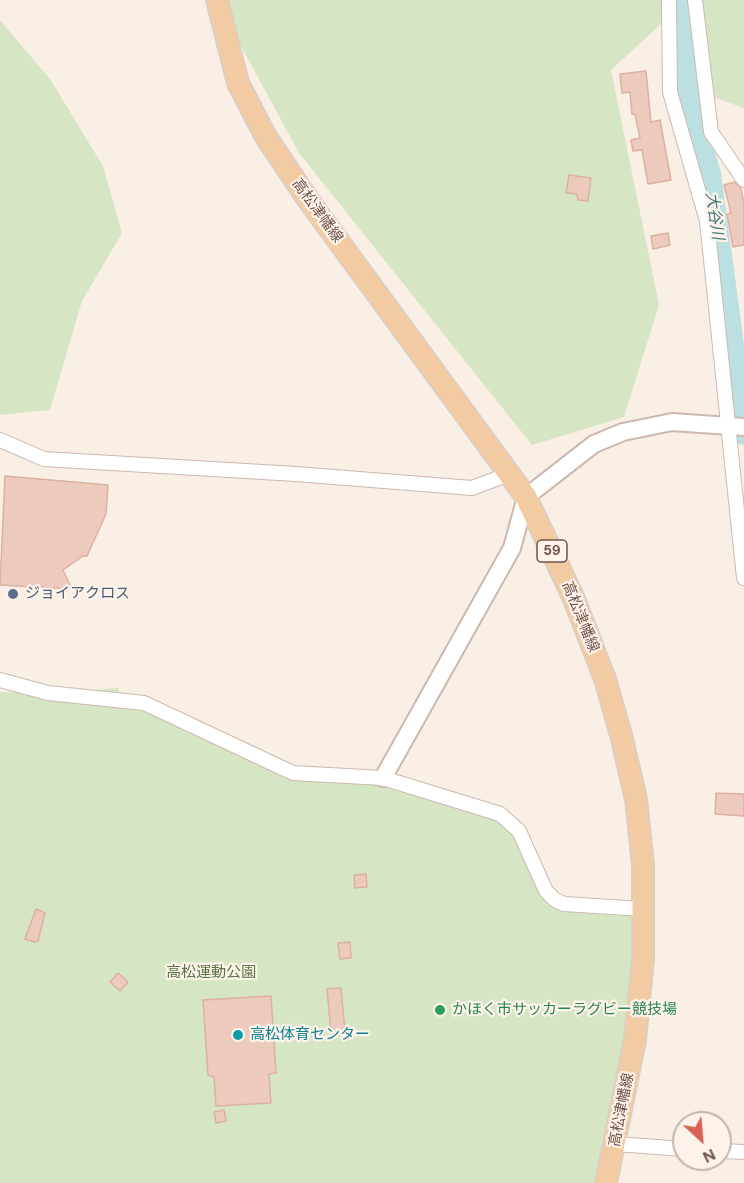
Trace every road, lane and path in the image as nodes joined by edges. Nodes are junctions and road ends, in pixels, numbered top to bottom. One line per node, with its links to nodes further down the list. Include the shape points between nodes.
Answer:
1 (217, 0): 7 (main road, 高松津幡線 / 59, via 238,83 266,137)
2 (669, 0): 5 (street, via 670,92 707,221)
3 (695, 0): 4 (street, via 711,132)
4 (744, 180)
5 (733, 426): 8 (street, via 672,422 623,432 594,444); 9 (street)
6 (0, 440): 7 (street, via 44,459 472,488)
7 (509, 474): 8 (main road, 高松津幡線 / 59)
8 (526, 497): 11 (street, via 512,548); 12 (main road, 高松津幡線 / 59, via 574,599 605,679 621,735 636,799)
9 (744, 578)
10 (0, 680): 11 (street, via 48,693 144,703 293,773)
11 (383, 778): 12 (street, via 500,814 511,821 546,891 555,900 564,904)
12 (643, 909): 13 (main road, 高松津幡線 / 59, via 644,959 635,1040)
13 (616, 1144): 14 (street); 15 (main road, 高松津幡線 / 59)
14 (672, 1148)
15 (606, 1183)

